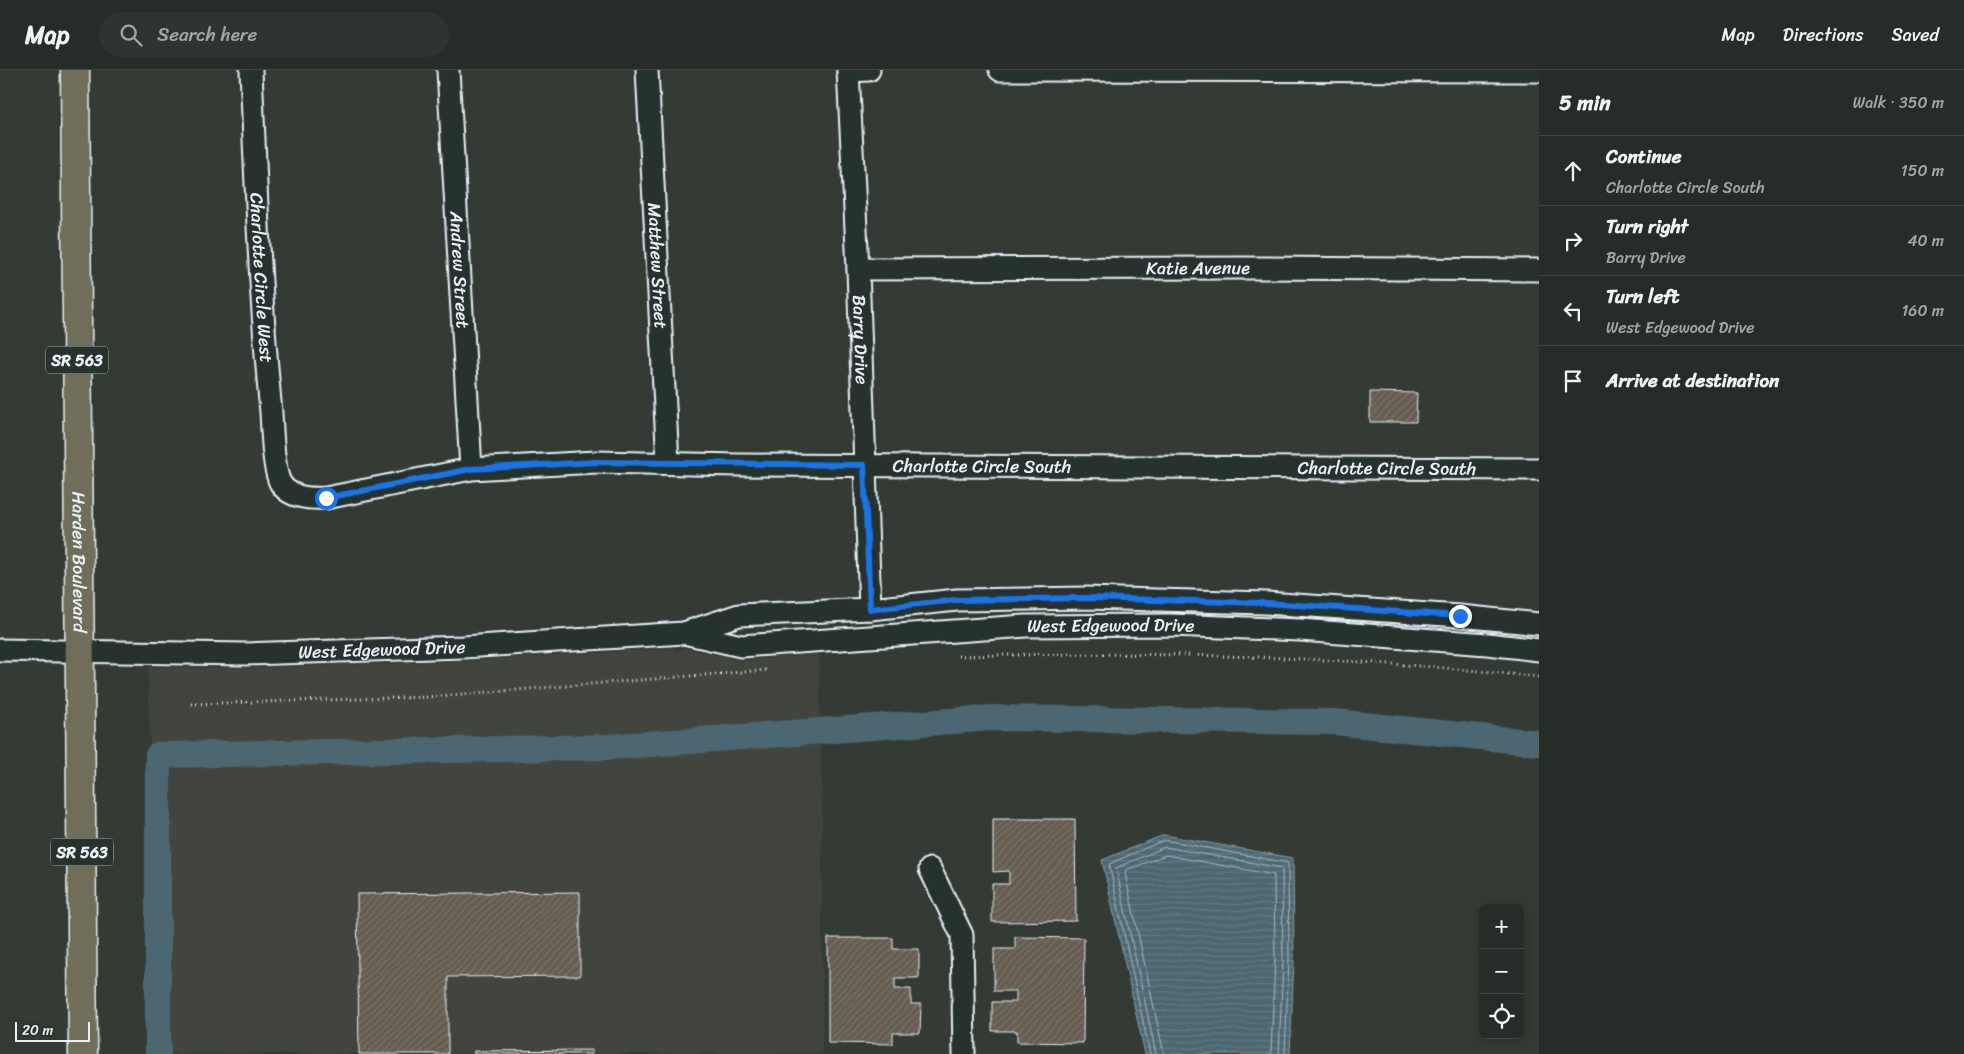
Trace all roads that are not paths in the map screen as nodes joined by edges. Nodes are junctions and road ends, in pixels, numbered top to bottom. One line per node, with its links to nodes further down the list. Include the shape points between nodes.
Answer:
1 (75, 70): 20 (main road, Harden Boulevard / SR 563)
2 (251, 70): 15 (street, Charlotte Circle West, via 266,367 276,468)
3 (448, 70): 13 (street, Andrew Street)
4 (646, 70): 11 (street, Matthew Street)
5 (848, 70): 6 (street); 9 (street, Barry Drive)
6 (869, 70)
7 (1000, 70): 8 (street)
8 (1539, 71)
9 (858, 269): 10 (street, Katie Avenue); 12 (street, Barry Drive)
10 (1539, 270)
11 (668, 463): 12 (street, Charlotte Circle South); 13 (street, Charlotte Circle South, via 596,462)
12 (864, 465): 14 (street, Charlotte Circle South); 16 (street, Barry Drive)
13 (471, 469): 15 (street, Charlotte Circle South, via 326,498 308,499 292,493)
14 (1539, 469)
15 (281, 484)
16 (870, 609): 17 (street, West Edgewood Drive, via 957,600 1085,598 1266,603); 18 (street, West Edgewood Drive, via 739,615)
17 (1539, 624)
18 (684, 633): 20 (street, West Edgewood Drive, via 463,647 254,654); 21 (street, West Edgewood Drive, via 741,646 1026,626 1170,625 1300,630)
19 (0, 650): 20 (street, West Edgewood Drive)
20 (80, 650): 23 (main road, Harden Boulevard / SR 563)
21 (1539, 650)
22 (930, 869): 24 (street, via 962,935)
23 (83, 1054)
24 (964, 1054)

